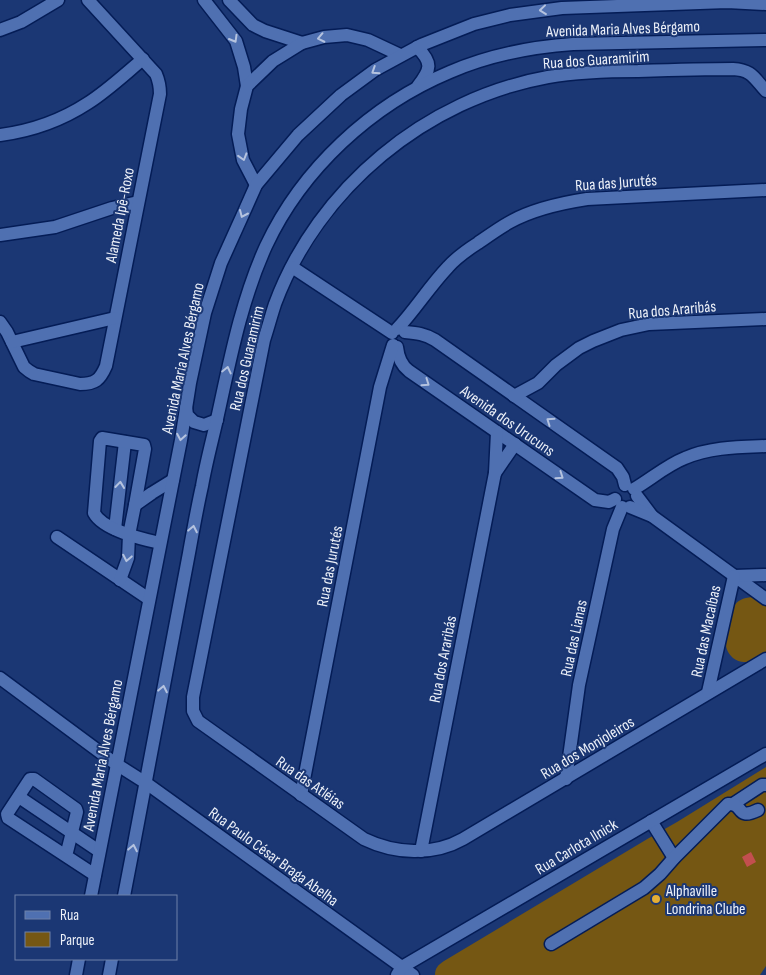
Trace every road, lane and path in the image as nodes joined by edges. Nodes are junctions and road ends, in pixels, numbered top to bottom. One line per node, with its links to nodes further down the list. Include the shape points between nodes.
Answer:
1 (58, 0): 6 (street, via 21,22)
2 (88, 0): 11 (street, Alameda Ipê-Roxo)
3 (204, 0): 12 (street, one-way to 12, via 236,41)
4 (229, 0): 8 (street, via 253,25)
5 (766, 4): 9 (street, Avenida Maria Alves Bérgamo, one-way to 9, via 728,2 535,11 474,24)
6 (0, 30)
7 (766, 40): 13 (street, Avenida Maria Alves Bérgamo, via 546,46 483,60 450,71)
8 (302, 43): 10 (street, one-way to 8, via 368,40 346,35); 12 (street, via 273,61)
9 (417, 46): 10 (street, Avenida Maria Alves Bérgamo); 13 (street, via 427,59 428,67 427,74)
10 (400, 55): 16 (street, Avenida Maria Alves Bérgamo, one-way to 16, via 368,75 323,111)
11 (143, 59): 15 (street, via 76,110 39,126); 18 (street, Alameda Ipê-Roxo, via 158,78 160,94)
12 (246, 86): 16 (street, one-way to 16, via 238,134 242,160)
13 (416, 88): 30 (street, Avenida Maria Alves Bérgamo, one-way to 13, via 242,311 277,224 334,150 364,122)
14 (766, 91): 20 (street, Rua dos Guaramirim, via 754,77 740,69 572,74 502,88 456,107 417,129 380,156 335,202)
15 (0, 135)
16 (256, 185): 28 (street, Avenida Maria Alves Bérgamo, one-way to 28, via 221,263 205,313)
17 (766, 190): 24 (street, Rua das Jurutés, via 587,199 532,212 492,233 450,265 410,314)
18 (138, 202): 19 (street, via 55,227); 21 (street, Alameda Ipê-Roxo)
19 (0, 235)
20 (292, 267): 24 (street, Avenida dos Urucuns); 53 (street, Rua dos Guaramirim, via 274,305 262,348 193,697)
21 (115, 318): 25 (street); 25 (street, Alameda Ipê-Roxo, via 106,366 92,383 80,384 34,374 24,367)
22 (766, 319): 26 (street, Rua dos Araribás, via 649,324 621,330 579,348)
23 (0, 322): 25 (street)
24 (397, 337): 27 (street, Avenida dos Urucuns, via 418,333 426,335); 31 (street, Avenida dos Urucuns, one-way to 31, via 400,360 407,370); 59 (street, Rua das Jurutés, via 380,387)
25 (12, 342)
26 (538, 383): 27 (street, Rua dos Araribás); 29 (street, Rua dos Araribás)
27 (514, 396): 29 (street, Avenida dos Urucuns)
28 (186, 404): 30 (street, via 187,415 194,422 204,425); 36 (street, Avenida Maria Alves Bérgamo, one-way to 36)
29 (530, 406): 37 (street, Avenida dos Urucuns, one-way to 29, via 616,468)
30 (217, 420): 57 (street, Avenida Maria Alves Bérgamo, one-way to 30, via 201,486)
31 (496, 432): 33 (street, Avenida dos Urucuns); 35 (street, Rua dos Araribás)
32 (125, 442): 39 (street, via 144,445 145,449); 41 (street, one-way to 32); 41 (street, via 102,438 100,441 94,513)
33 (515, 444): 35 (street, Rua dos Araribás); 38 (street, Avenida dos Urucuns, one-way to 38, via 595,500)
34 (766, 446): 37 (street, via 725,448 684,458)
35 (495, 473): 66 (street, Rua dos Araribás)
36 (173, 480): 39 (street); 44 (street, Avenida Maria Alves Bérgamo)
37 (632, 490): 38 (street, via 635,503); 38 (street, via 618,488 616,492); 40 (street, Avenida dos Urucuns)
38 (622, 504): 40 (street, Avenida dos Urucuns); 56 (street, Rua das Lianas, via 613,529 579,685)
39 (136, 505): 42 (street)
40 (652, 516): 46 (street, Avenida dos Urucuns)
41 (115, 529): 42 (street)
42 (129, 535): 44 (street); 47 (street, one-way to 47, via 128,558)
43 (56, 537): 47 (street)
44 (160, 543): 48 (street, Avenida Maria Alves Bérgamo)
45 (766, 575): 46 (street)
46 (734, 576): 49 (street, Avenida dos Urucuns); 52 (street, Rua das Macaíbas)
47 (120, 580): 48 (street)
48 (149, 599): 55 (street, Avenida Maria Alves Bérgamo)
49 (766, 599)
50 (766, 659): 52 (street, Rua dos Monjoleiros)
51 (0, 678): 55 (street, Rua Paulo César Braga Abelha)
52 (708, 692): 56 (street, Rua dos Monjoleiros)
53 (194, 714): 59 (street, Rua das Atléias, via 198,721)
54 (766, 754): 63 (street, Rua Carlota Ilnick)
55 (116, 764): 57 (street, Rua Paulo César Braga Abelha); 65 (street, Avenida Maria Alves Bérgamo)
56 (566, 779): 66 (street, Rua dos Monjoleiros, via 459,842)
57 (146, 783): 71 (street, Avenida Maria Alves Bérgamo, one-way to 57); 75 (street, Rua Paulo César Braga Abelha)
58 (766, 785): 61 (street)
59 (301, 795): 66 (street, Rua das Atléias, via 370,842 397,850)
60 (19, 797): 64 (street); 64 (street, via 30,779 34,779 76,809); 67 (street, via 7,814 8,818)
61 (733, 804): 62 (street, via 745,814); 68 (street, via 728,804)
62 (758, 810)
63 (651, 821): 68 (street); 75 (street, Rua Carlota Ilnick)
64 (73, 833): 65 (street); 67 (street)
65 (100, 850): 69 (street, Avenida Maria Alves Bérgamo)
66 (421, 851)
67 (66, 856): 69 (street)
68 (674, 858): 72 (street, via 644,888)
69 (95, 875): 70 (street, Avenida Maria Alves Bérgamo)
70 (91, 895)
71 (124, 895)
72 (551, 944)
73 (79, 960): 76 (street)
74 (112, 960): 77 (street)
75 (404, 972)
76 (76, 975)
77 (109, 975)

